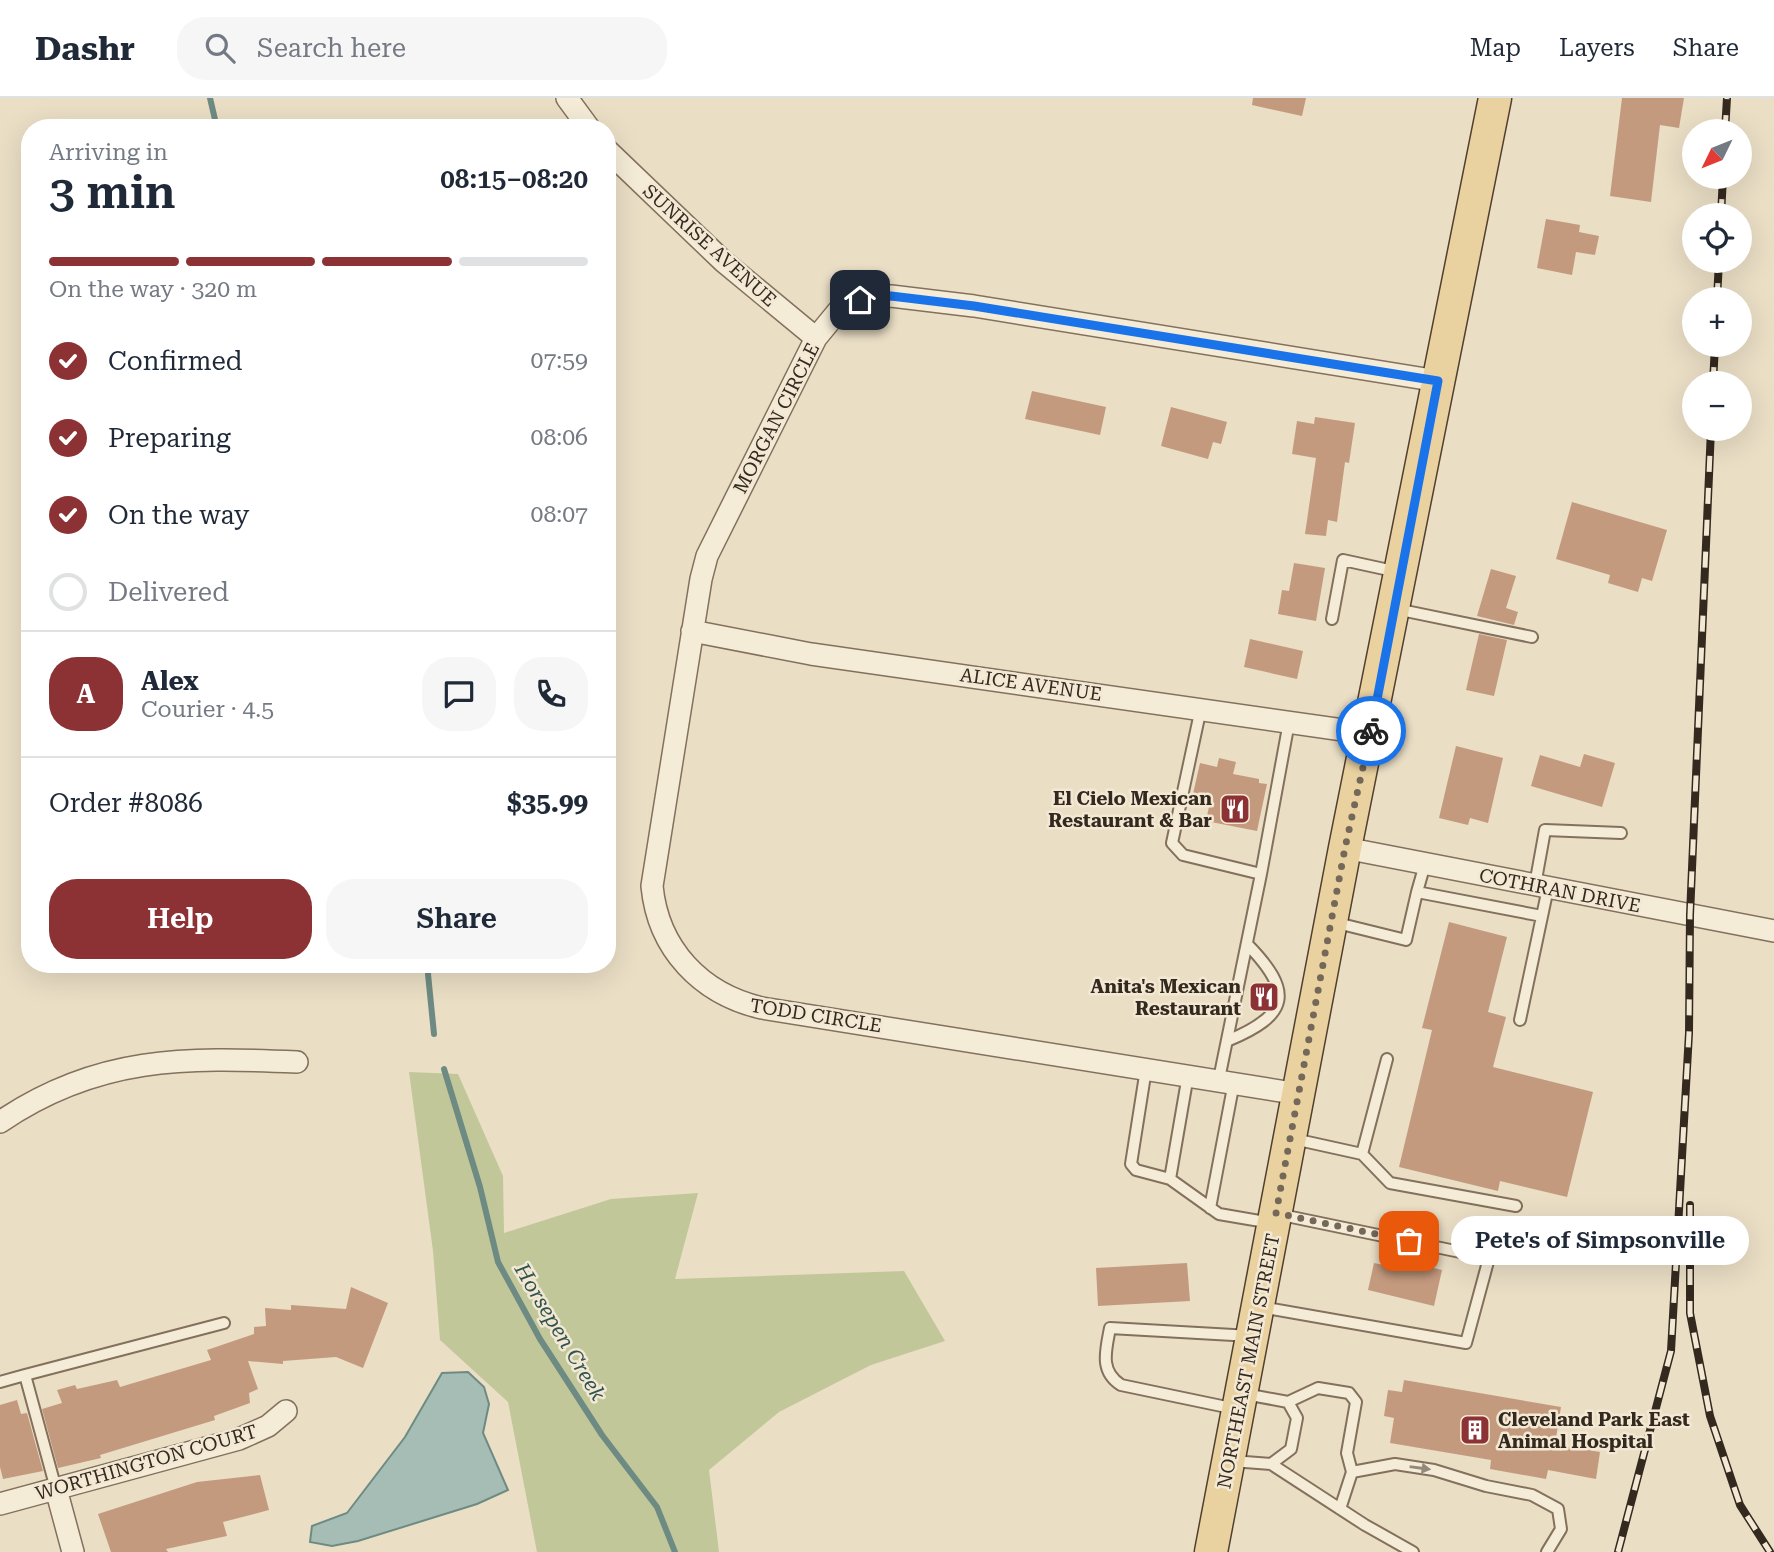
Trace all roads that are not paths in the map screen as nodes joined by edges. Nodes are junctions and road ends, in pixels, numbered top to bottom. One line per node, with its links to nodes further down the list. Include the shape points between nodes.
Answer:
1 (567, 98): 3 (street)
2 (1495, 98): 6 (main road, NORTHEAST MAIN STREET)
3 (582, 119)
4 (616, 159): 5 (street, SUNRISE AVENUE, via 724,262)
5 (816, 338): 6 (street, MORGAN CIRCLE, via 839,310 871,297 891,296); 10 (street, MORGAN CIRCLE, via 707,556)
6 (1438, 381): 7 (main road, NORTHEAST MAIN STREET)
7 (1400, 572): 8 (main road, NORTHEAST MAIN STREET); 9 (lane, via 1343,560)
8 (1394, 608): 11 (lane); 14 (main road, NORTHEAST MAIN STREET)
9 (1332, 619)
10 (692, 631): 12 (street, ALICE AVENUE, via 811,653); 29 (street, TODD CIRCLE, via 652,886 661,927 685,965 718,992 762,1008)
11 (1532, 637)
12 (1201, 708): 13 (street, ALICE AVENUE); 18 (lane, via 1172,843 1183,855)
13 (1289, 722): 14 (street, ALICE AVENUE); 18 (lane)
14 (1371, 734): 16 (main road, NORTHEAST MAIN STREET)
15 (1621, 833): 19 (lane, via 1545,830)
16 (1345, 848): 17 (street, COTHRAN DRIVE); 22 (main road, NORTHEAST MAIN STREET)
17 (1425, 864): 19 (street, COTHRAN DRIVE); 20 (lane)
18 (1261, 874): 24 (lane)
19 (1542, 887): 21 (lane); 23 (street, COTHRAN DRIVE)
20 (1418, 892): 21 (lane); 22 (lane, via 1406,940)
21 (1542, 916): 25 (lane)
22 (1333, 922): 32 (main road, NORTHEAST MAIN STREET)
23 (1774, 931)
24 (1247, 944): 26 (lane); 26 (lane, via 1272,970 1279,993 1274,1013 1257,1029)
25 (1520, 1020)
26 (1227, 1041): 31 (lane)
27 (1387, 1059): 35 (lane)
28 (297, 1062): 33 (street, via 209,1058 125,1067 73,1083)
29 (1146, 1069): 30 (street, TODD CIRCLE); 36 (lane, via 1131,1164 1136,1170)
30 (1188, 1075): 31 (street, TODD CIRCLE); 36 (lane)
31 (1227, 1081): 32 (street, TODD CIRCLE); 38 (lane)
32 (1300, 1094): 34 (main road, NORTHEAST MAIN STREET)
33 (0, 1122)
34 (1291, 1138): 35 (lane); 39 (main road, NORTHEAST MAIN STREET)
35 (1363, 1154): 37 (lane, via 1390,1183)
36 (1170, 1179): 38 (lane)
37 (1516, 1206)
38 (1210, 1208): 39 (lane, via 1219,1214)
39 (1275, 1219): 40 (main road, NORTHEAST MAIN STREET); 40 (lane, via 1489,1258 1466,1343)
40 (1256, 1321): 44 (main road, NORTHEAST MAIN STREET); 44 (lane, via 1110,1328 1105,1357 1112,1380)
41 (224, 1323): 42 (lane)
42 (25, 1376): 43 (lane); 50 (lane)
43 (0, 1382)
44 (1240, 1402): 45 (lane); 47 (main road, NORTHEAST MAIN STREET)
45 (1288, 1402): 48 (lane, via 1297,1418 1292,1449); 49 (lane, via 1318,1388 1349,1393 1356,1402 1347,1453)
46 (286, 1411): 50 (street, WORTHINGTON COURT, via 268,1426 239,1438)
47 (1229, 1461): 48 (lane); 54 (main road, NORTHEAST MAIN STREET)
48 (1271, 1464): 52 (lane)
49 (1352, 1472): 52 (lane); 56 (lane, one-way to 56, via 1395,1464 1532,1495 1558,1509 1561,1530)
50 (56, 1489): 51 (street, WORTHINGTON COURT); 53 (street)
51 (0, 1504)
52 (1340, 1509): 55 (lane)
53 (73, 1552)
54 (1212, 1552)
55 (1413, 1552)
56 (1547, 1552)

